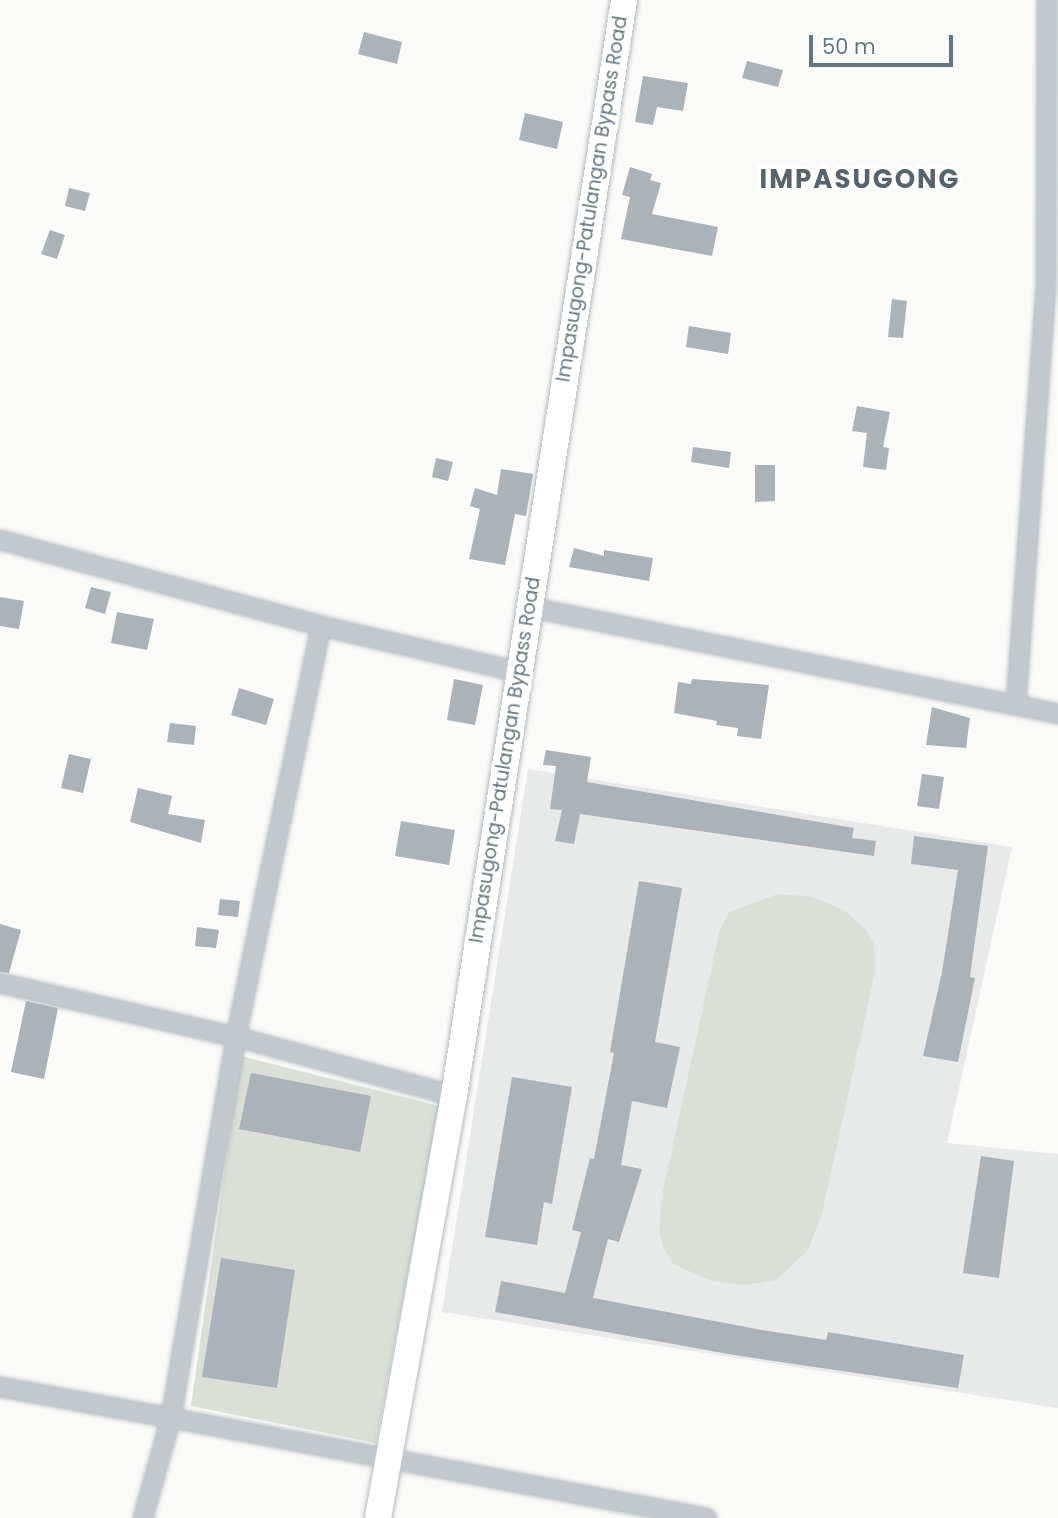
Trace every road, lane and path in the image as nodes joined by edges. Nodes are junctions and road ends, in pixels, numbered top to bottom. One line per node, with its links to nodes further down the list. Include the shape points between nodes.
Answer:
1 (624, 0): 4 (main road, Impasugong-Patulangan Bypass Road)
2 (1047, 0): 7 (street, via 1046,291)
3 (0, 540): 5 (street)
4 (528, 607): 6 (main road, Impasugong-Patulangan Bypass Road); 7 (street)
5 (321, 626): 6 (street); 10 (street)
6 (518, 671): 11 (main road, Impasugong-Patulangan Bypass Road)
7 (1016, 705): 8 (street)
8 (1058, 714)
9 (0, 983): 10 (street)
10 (236, 1037): 11 (street); 13 (street)
11 (454, 1096): 14 (main road, Impasugong-Patulangan Bypass Road)
12 (0, 1387): 13 (street)
13 (171, 1418): 14 (street); 16 (street)
14 (388, 1460): 15 (street); 17 (main road, Impasugong-Patulangan Bypass Road)
15 (643, 1513): 18 (street)
16 (143, 1518)
17 (378, 1518)
18 (707, 1518)

